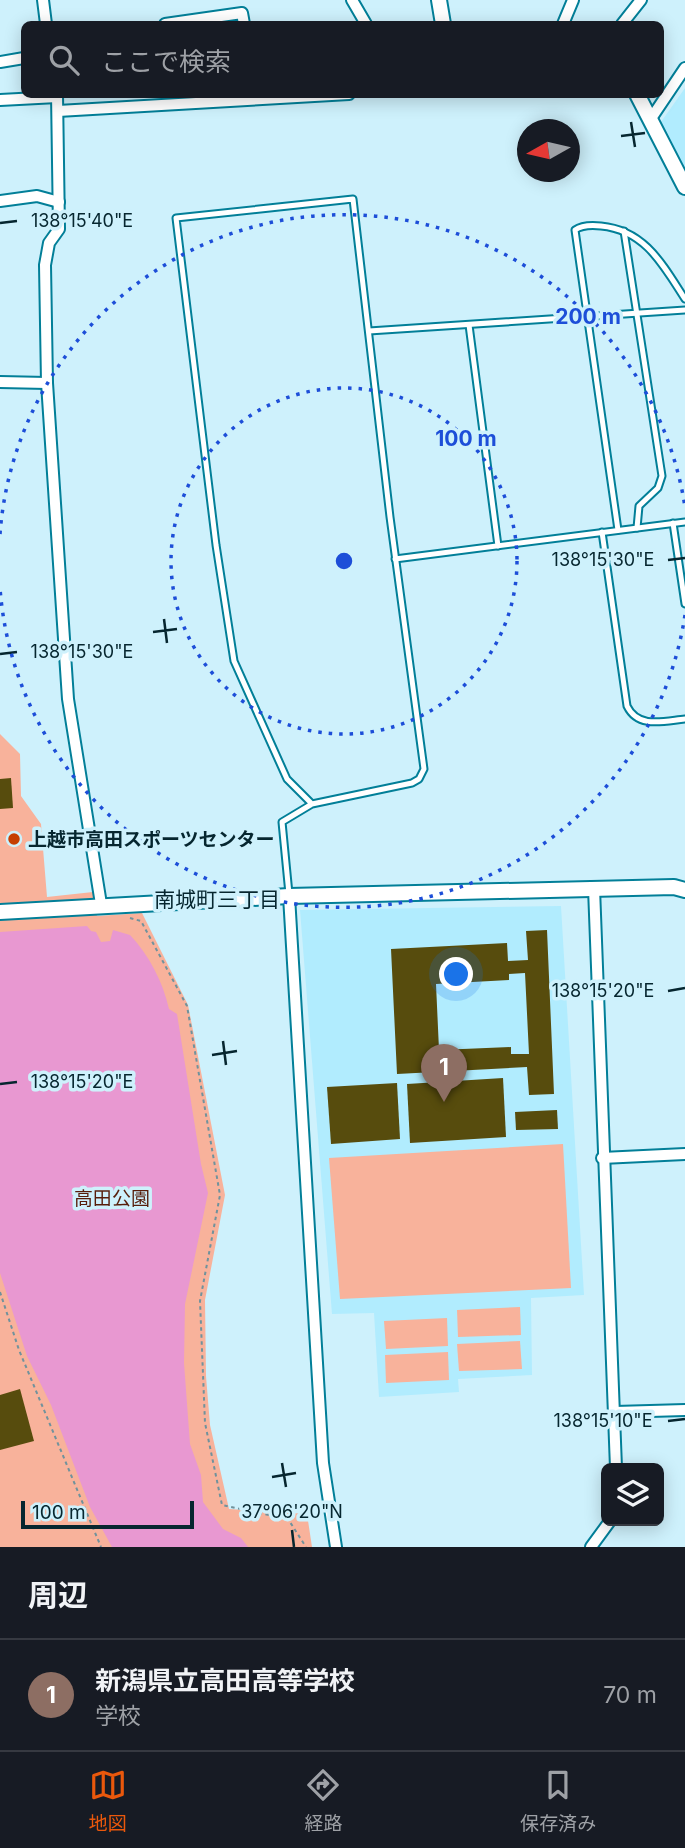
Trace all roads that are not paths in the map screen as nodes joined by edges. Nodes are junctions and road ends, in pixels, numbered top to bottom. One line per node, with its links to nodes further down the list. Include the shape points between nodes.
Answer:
1 (43, 0): 6 (street)
2 (352, 0): 9 (street)
3 (439, 0): 10 (street)
4 (573, 0): 11 (street)
5 (641, 0): 12 (street)
6 (46, 21)
7 (195, 21): 8 (street, via 242,13)
8 (243, 21)
9 (364, 21)
10 (442, 21)
11 (564, 21)
12 (624, 21)
13 (21, 58): 14 (street)
14 (0, 62)
15 (685, 68): 25 (street)
16 (28, 98): 22 (street)
17 (57, 98): 24 (street)
18 (123, 98): 23 (street)
19 (221, 98): 21 (street)
20 (639, 98): 25 (street)
21 (189, 99): 23 (street)
22 (0, 100)
23 (124, 107): 24 (street)
24 (58, 111): 28 (street)
25 (650, 120): 26 (street)
26 (685, 187)
27 (0, 201): 28 (street, via 37,196)
28 (59, 202): 37 (street, via 59,229 49,243 45,265)
29 (624, 231): 30 (lane, via 649,247); 32 (lane); 33 (lane, via 596,225 575,230)
30 (685, 299)
31 (685, 310): 32 (lane)
32 (636, 314): 33 (lane); 40 (lane, via 662,476 658,488 639,506)
33 (588, 318): 34 (lane); 41 (lane)
34 (469, 325): 35 (lane); 43 (lane)
35 (369, 331): 44 (lane); 47 (lane, via 352,199 176,218 234,661 287,779)
36 (0, 383): 37 (street)
37 (47, 383): 51 (street, via 68,699)
38 (685, 522): 39 (lane)
39 (673, 523): 40 (lane); 45 (lane)
40 (636, 528): 41 (lane)
41 (618, 530): 42 (lane)
42 (602, 532): 43 (lane); 46 (lane, via 629,711 649,722)
43 (498, 546): 44 (lane)
44 (395, 559): 47 (lane, via 424,752 423,773 412,783)
45 (685, 604)
46 (685, 719)
47 (312, 804): 50 (lane, via 282,822)
48 (594, 888): 49 (street); 50 (street); 54 (street)
49 (685, 890)
50 (289, 896): 51 (street); 60 (street, via 323,1463)
51 (101, 904): 52 (street)
52 (0, 912)
53 (685, 1154): 54 (street)
54 (602, 1158): 56 (street)
55 (685, 1410): 56 (street)
56 (615, 1412): 57 (street)
57 (616, 1463)
58 (606, 1526): 59 (street)
59 (592, 1546)
60 (336, 1547)

